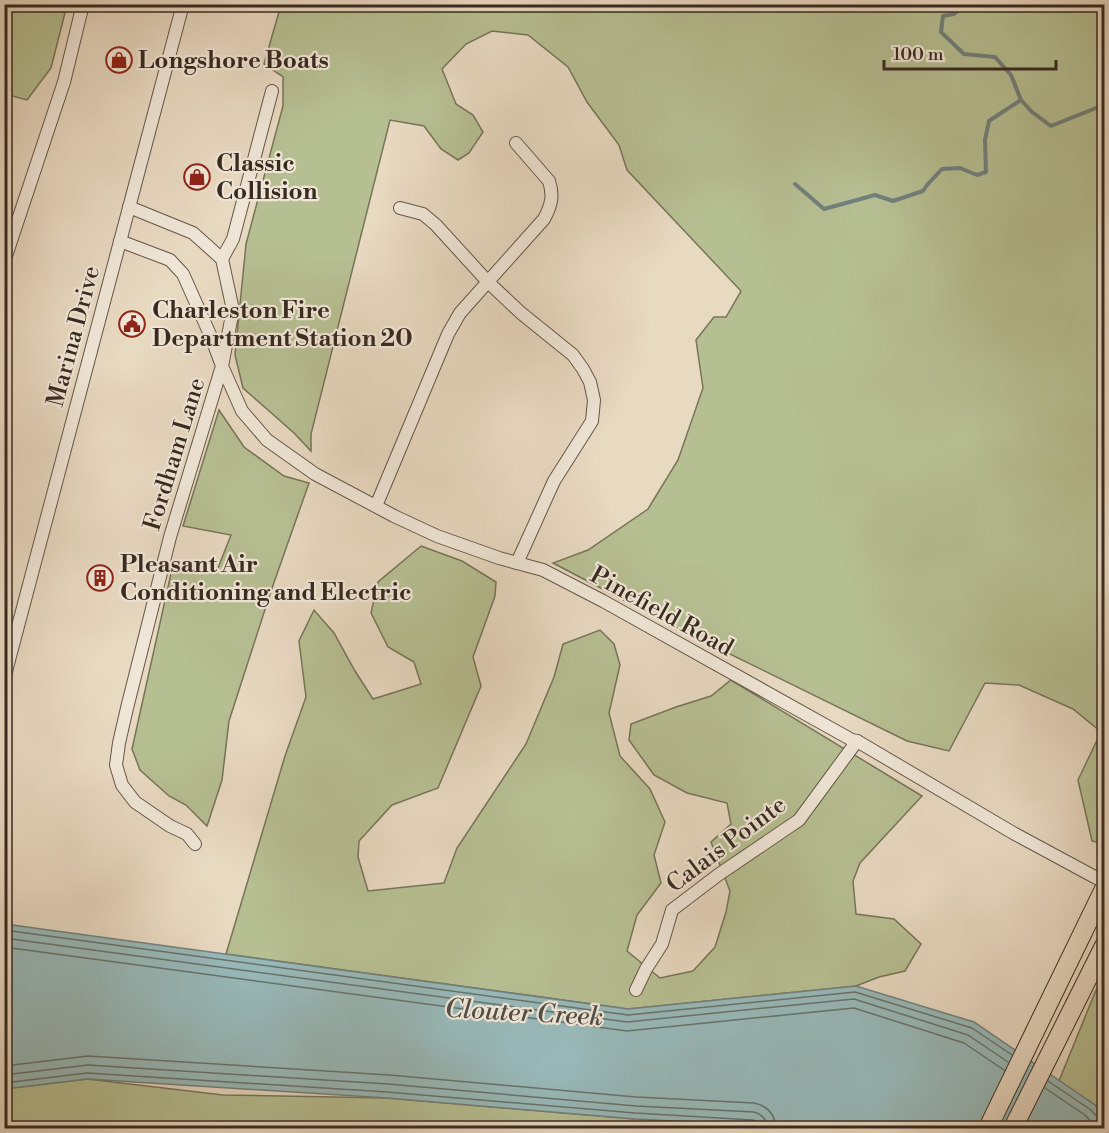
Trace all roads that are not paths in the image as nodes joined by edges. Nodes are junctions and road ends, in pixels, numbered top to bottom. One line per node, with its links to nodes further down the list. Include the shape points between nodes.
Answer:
1 (83, 4): 9 (street, via 64,82)
2 (183, 4): 5 (street, Marina Drive)
3 (272, 91): 8 (street, via 232,239)
4 (516, 144): 10 (street, via 549,181 552,199 544,219)
5 (129, 207): 7 (street, Marina Drive); 8 (street, via 193,233)
6 (400, 207): 10 (street, via 423,214 436,225)
7 (120, 241): 11 (street, Pinefield Road, via 170,260 183,274); 14 (street, Marina Drive)
8 (222, 259): 11 (street, via 233,310)
9 (4, 262)
10 (488, 282): 12 (street, via 460,313 448,334); 13 (street, via 573,355 590,382 594,400 592,421 555,481)
11 (222, 366): 12 (street, Pinefield Road, via 242,411 267,440 315,474); 16 (street, Fordham Lane, via 170,537 116,765 122,785 135,802 187,834)
12 (376, 506): 13 (street, Pinefield Road, via 437,536)
13 (517, 563): 15 (street, Pinefield Road, via 543,570 603,601)
14 (4, 679)
15 (857, 741): 17 (street, Pinefield Road); 20 (street, Calais Pointe, via 799,819 672,910 662,944)
16 (195, 844)
17 (1104, 882)
18 (1104, 889): 21 (highway)
19 (1104, 946): 22 (highway)
20 (636, 990)
21 (988, 1128)
22 (1013, 1128)

